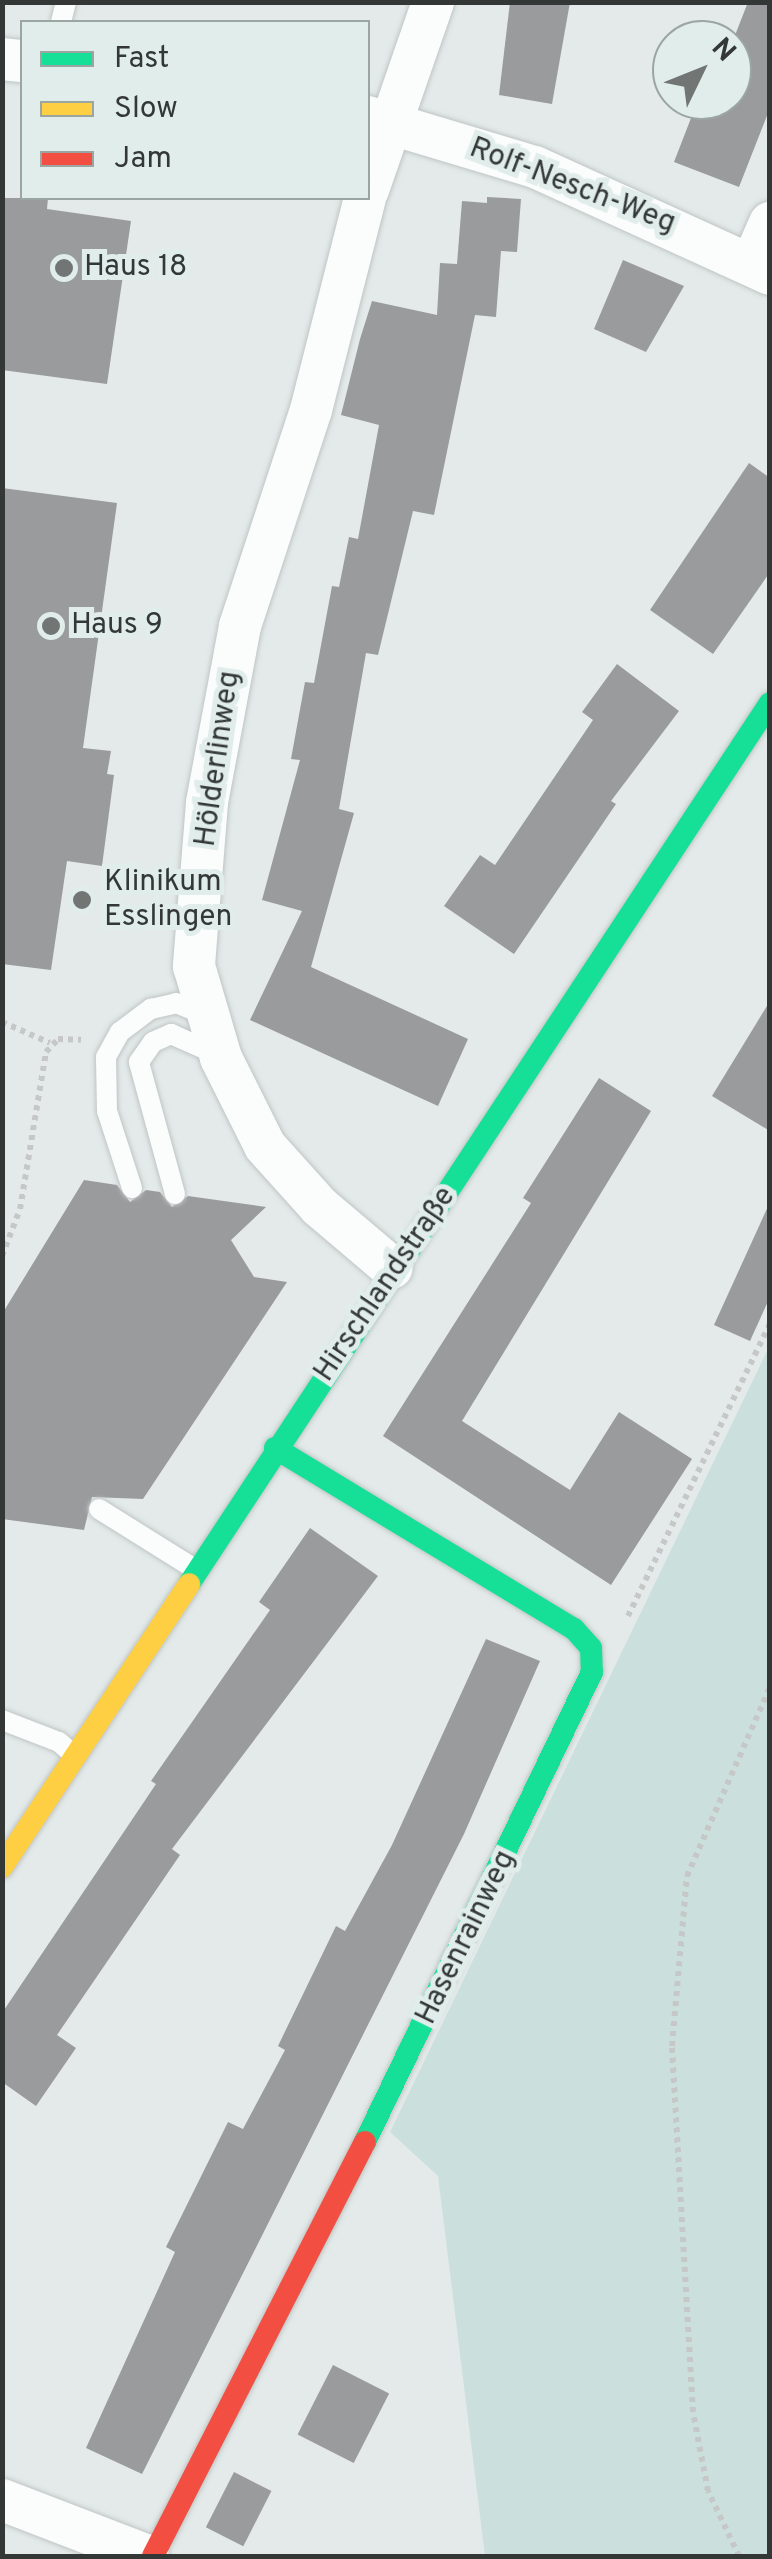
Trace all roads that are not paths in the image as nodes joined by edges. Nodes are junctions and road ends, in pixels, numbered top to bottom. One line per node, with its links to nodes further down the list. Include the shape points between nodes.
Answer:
1 (433, 2): 2 (street)
2 (380, 120): 3 (street); 6 (street, Rolf-Nesch-Weg, via 534,167)
3 (370, 178)
4 (364, 200): 8 (street, Hölderlinweg, via 311,410 240,626 207,802 194,966)
5 (770, 223): 6 (street)
6 (761, 269)
7 (770, 703): 12 (street, Hirschlandstraße, via 478,1150)
8 (204, 1015): 9 (street, Hölderlinweg); 10 (lane, via 164,1004 138,1016 112,1042 104,1092)
9 (220, 1058): 11 (lane, via 192,1038 171,1034 153,1042 139,1062); 12 (street, Hölderlinweg, via 282,1167)
10 (132, 1188)
11 (176, 1194)
12 (392, 1268): 13 (street, Hirschlandstraße)
13 (275, 1448): 15 (street, Hirschlandstraße); 20 (street, Hasenrainweg, via 574,1629 593,1659 588,1685 488,1896)
14 (99, 1508): 15 (lane)
15 (195, 1569): 17 (street, Hirschlandstraße)
16 (2, 1720): 17 (lane)
17 (73, 1754): 18 (street, Hirschlandstraße)
18 (2, 1867)
19 (2, 2500): 20 (street)
20 (150, 2556)

